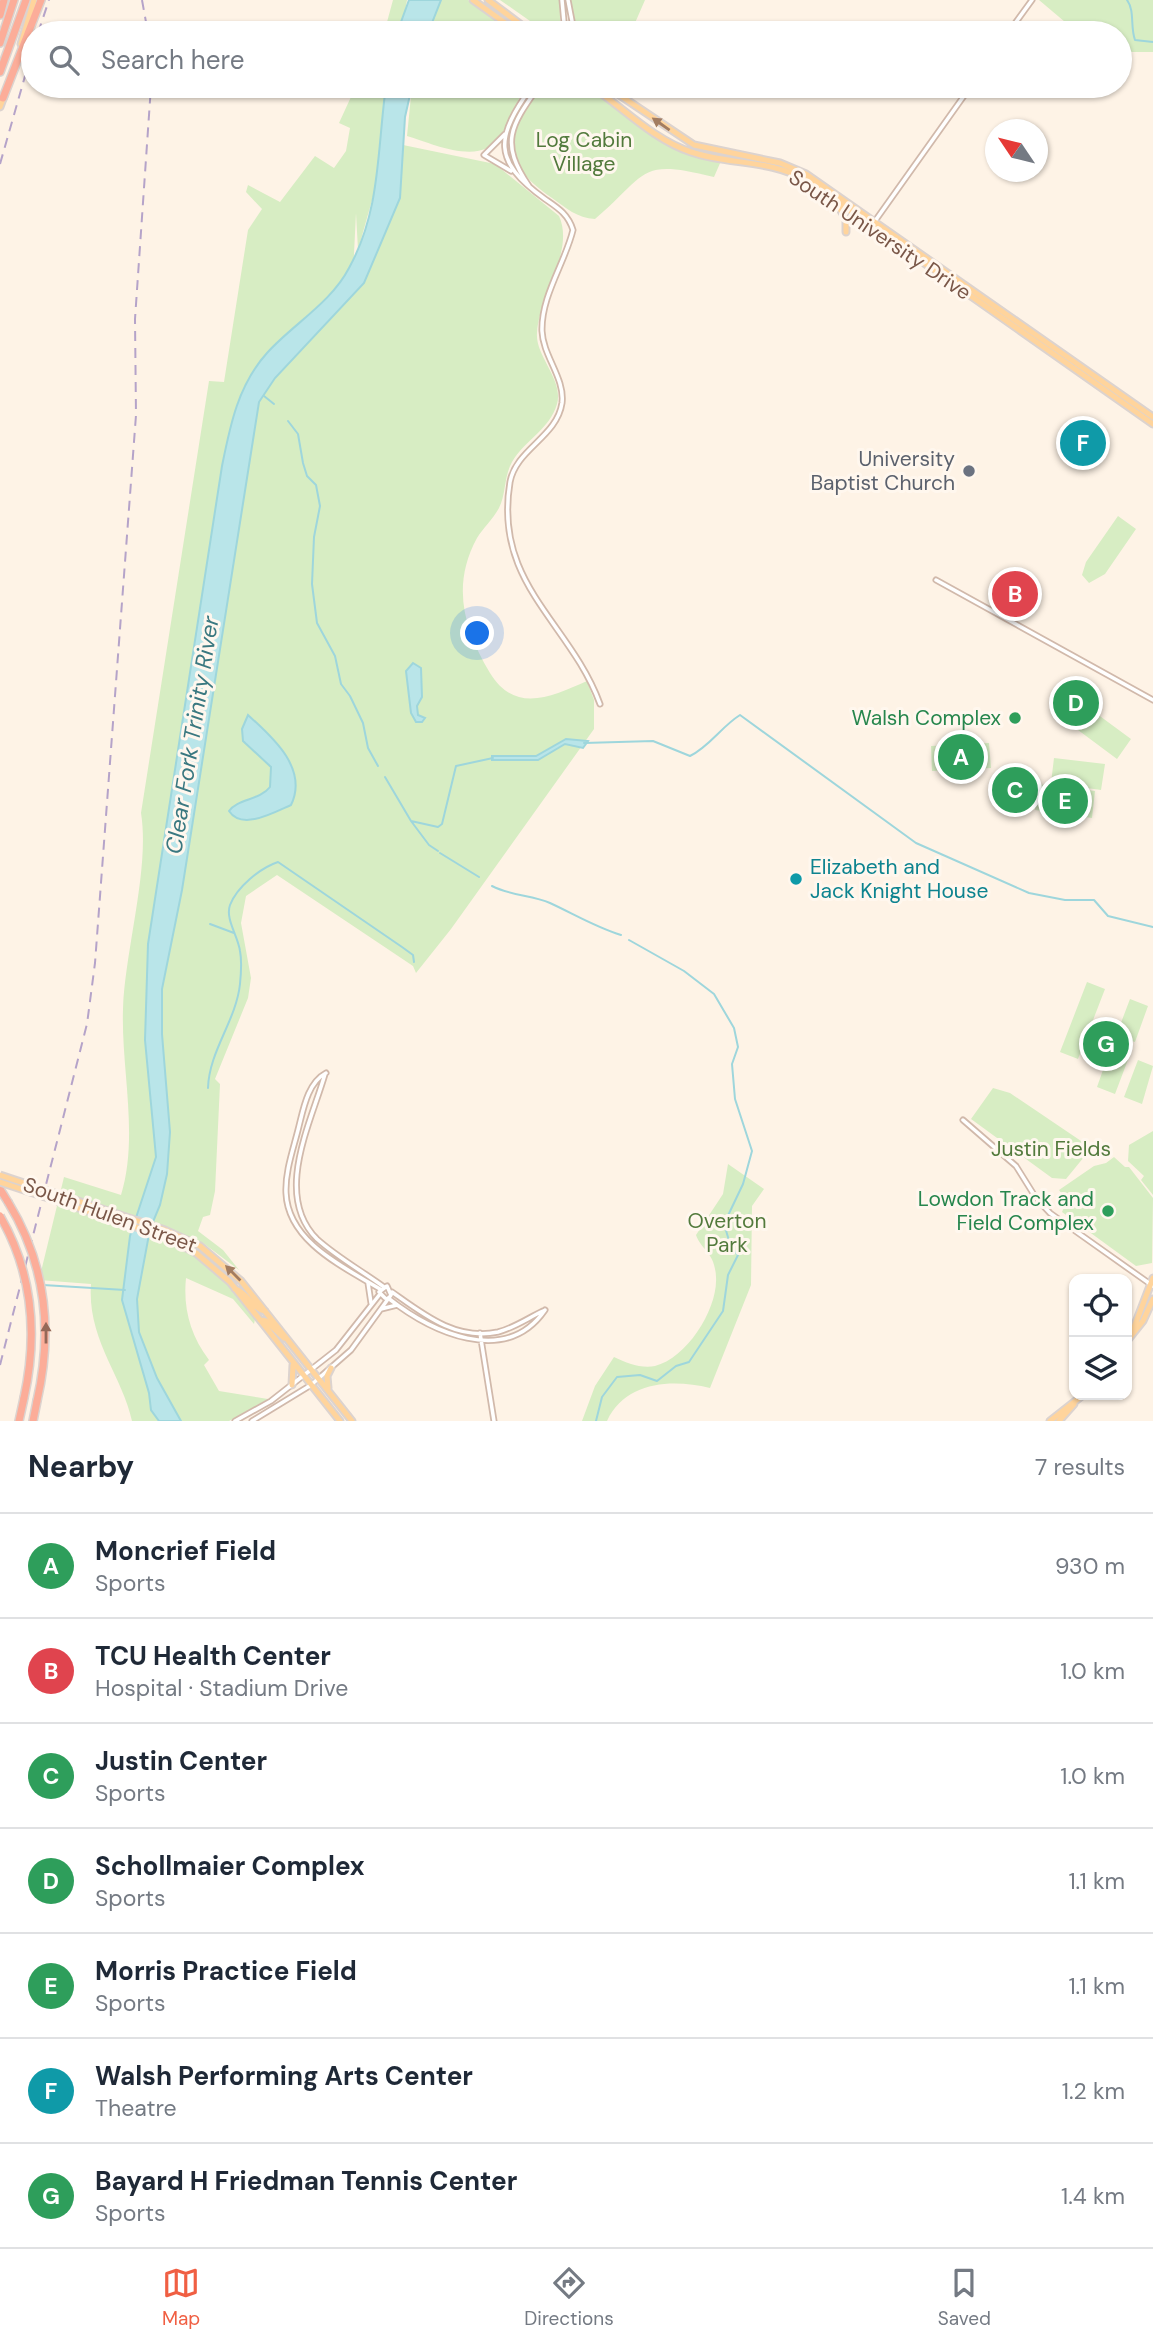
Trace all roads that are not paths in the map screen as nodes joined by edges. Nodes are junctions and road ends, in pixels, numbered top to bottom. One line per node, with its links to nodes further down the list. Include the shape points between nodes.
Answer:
1 (4, 0): 11 (highway)
2 (14, 0): 20 (highway)
3 (26, 0): 22 (highway)
4 (34, 0): 12 (main road)
5 (41, 0): 13 (highway)
6 (473, 0): 14 (main road)
7 (488, 0): 15 (main road)
8 (562, 0): 16 (street)
9 (568, 0): 17 (street)
10 (1032, 0): 18 (street)
11 (0, 15)
12 (27, 21)
13 (34, 21)
14 (502, 21)
15 (516, 21)
16 (566, 21)
17 (572, 21)
18 (1017, 21)
19 (21, 41): 23 (main road)
20 (0, 43)
21 (21, 59): 23 (highway)
22 (0, 72)
23 (3, 98): 29 (main road)
24 (523, 98): 30 (street)
25 (531, 98): 32 (street, via 513,126 511,151)
26 (609, 98): 33 (main road, South University Drive, via 687,151 783,169)
27 (624, 98): 34 (main road, South University Drive, one-way to 27, via 798,169 694,145)
28 (963, 98): 34 (street)
29 (0, 107)
30 (506, 133): 31 (street, via 505,152); 31 (street, via 484,155)
31 (515, 175): 32 (street)
32 (530, 188): 40 (street, via 566,214 573,233 542,332 562,395 561,407 551,428 515,467 509,516 529,590 584,667)
33 (835, 201): 34 (main road, South University Drive); 35 (main road, via 846,219)
34 (873, 225): 36 (main road, South University Drive); 37 (main road, South University Drive)
35 (846, 232)
36 (1153, 417)
37 (1153, 424)
38 (936, 580): 39 (street)
39 (1153, 700)
40 (600, 704)
41 (963, 1120): 48 (street, via 1016,1166 1050,1213)
42 (0, 1175): 46 (main road, South Hulen Street, bridge, via 170,1232)
43 (0, 1182): 46 (main road, South Hulen Street, bridge)
44 (0, 1189): 75 (highway, one-way to 44, bridge, via 46,1346 43,1287 26,1236)
45 (0, 1216): 74 (highway, bridge, via 19,1254 30,1301 32,1348)
46 (198, 1250): 49 (main road, South Hulen Street); 57 (main road, South Hulen Street, one-way to 46, via 235,1274)
47 (367, 1281): 50 (street); 50 (street, via 314,1245 296,1226 288,1206 288,1172 301,1119 313,1085 326,1073 296,1182 299,1211 320,1241); 54 (street)
48 (1152, 1282): 60 (main road)
49 (235, 1289): 57 (main road, via 258,1310); 58 (main road, South Hulen Street)
50 (381, 1290): 51 (street); 52 (street); 54 (street)
51 (391, 1292): 52 (street); 59 (street, via 439,1324)
52 (386, 1298): 55 (street); 56 (street)
53 (1153, 1299): 61 (main road)
54 (370, 1303): 66 (street, via 343,1343)
55 (397, 1305): 56 (street); 62 (street, via 450,1336)
56 (379, 1310): 65 (street, via 351,1350)
57 (266, 1311): 63 (main road, South Hulen Street)
58 (260, 1320): 63 (main road); 64 (main road, South Hulen Street)
59 (481, 1333): 62 (street); 62 (street, via 513,1327 545,1310 537,1322 517,1334)
60 (1129, 1337)
61 (1130, 1337)
62 (481, 1340): 80 (street)
63 (292, 1344): 66 (main road, South Hulen Street)
64 (293, 1362): 67 (main road, South Hulen Street); 70 (main road)
65 (331, 1368): 68 (street); 71 (main road)
66 (312, 1370): 67 (street); 68 (main road, South Hulen Street)
67 (304, 1376): 69 (main road, South Hulen Street); 70 (street)
68 (319, 1379): 69 (street); 71 (main road, South Hulen Street)
69 (311, 1385): 73 (street); 78 (main road, South Hulen Street)
70 (290, 1386): 73 (street, via 279,1399); 76 (street)
71 (329, 1391): 79 (main road, South Hulen Street)
72 (1076, 1401): 81 (main road); 82 (main road)
73 (281, 1405): 77 (street)
74 (19, 1421)
75 (33, 1421)
76 (235, 1421)
77 (252, 1421)
78 (340, 1421)
79 (352, 1421)
80 (494, 1421)
81 (1050, 1421)
82 (1059, 1421)

